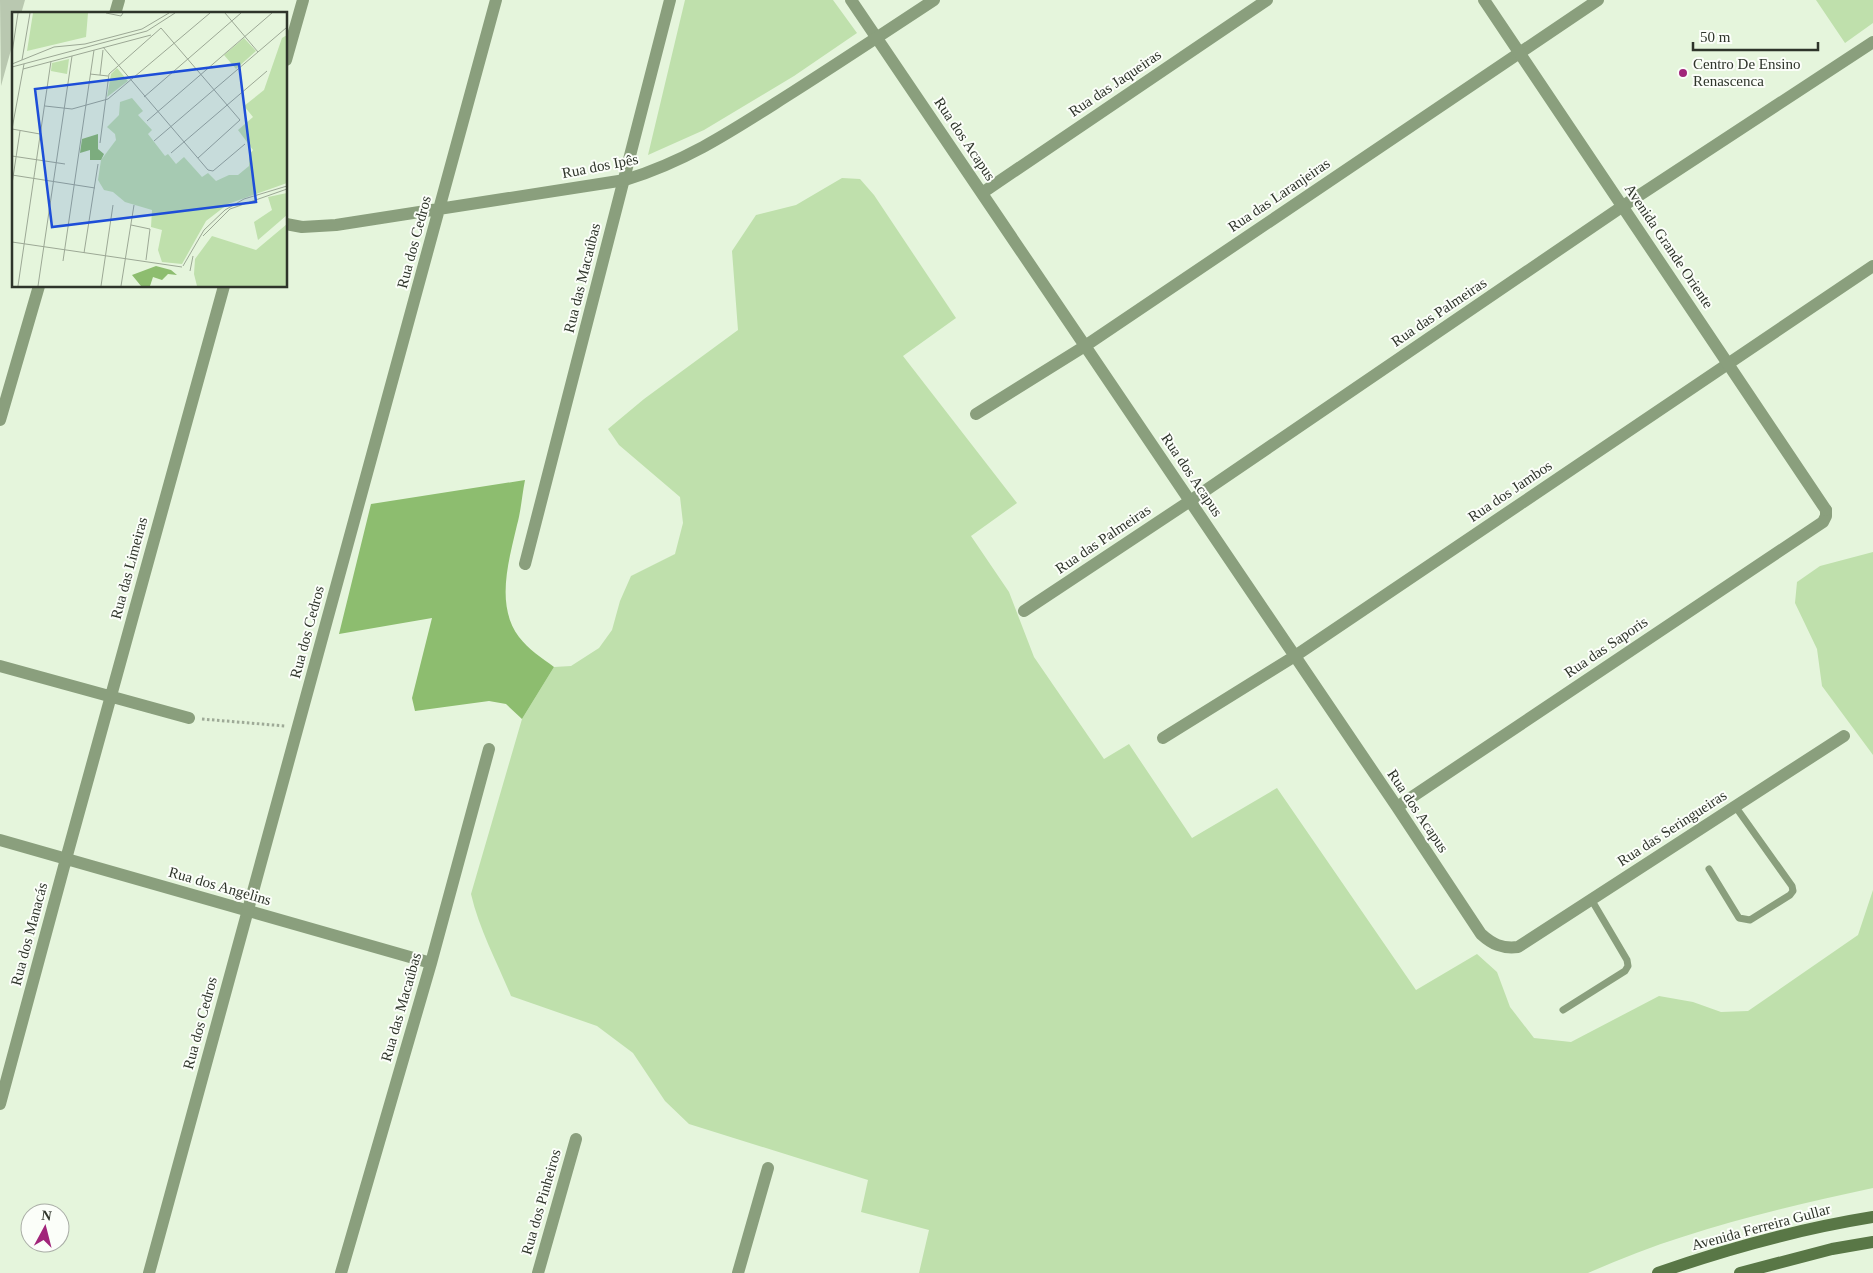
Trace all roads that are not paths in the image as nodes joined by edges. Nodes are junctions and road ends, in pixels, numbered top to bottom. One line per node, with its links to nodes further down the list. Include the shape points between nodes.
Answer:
1 (302, 0): 11 (street)
2 (496, 0): 16 (street, Rua dos Cedros)
3 (670, 0): 13 (street, Rua das Macaúbas)
4 (851, 0): 9 (street, Rua dos Acapus)
5 (934, 0): 9 (street, Rua dos Ipês)
6 (1267, 0): 14 (street, Rua das Jaqueiras)
7 (1484, 0): 12 (street, Avenida Grande Oriente)
8 (1598, 0): 12 (street, Rua das Laranjeiras)
9 (877, 38): 13 (street, Rua dos Ipês, via 722,138 681,160); 14 (street, Rua dos Acapus)
10 (1873, 42): 15 (street, Rua das Palmeiras)
11 (288, 52)
12 (1519, 52): 15 (street, Avenida Grande Oriente); 21 (street, Rua das Laranjeiras)
13 (624, 180): 16 (street, Rua dos Ipês); 27 (street, Rua das Macaúbas)
14 (982, 193): 21 (street, Rua dos Acapus)
15 (1623, 206): 22 (street, Avenida Grande Oriente); 25 (street, Rua das Palmeiras)
16 (439, 210): 17 (street, Rua dos Ipês, via 317,227); 42 (street, Rua dos Cedros)
17 (288, 224)
18 (1873, 266): 22 (street, Rua dos Jambos)
19 (38, 288): 24 (street)
20 (223, 288): 31 (street, Rua das Limeiras)
21 (1085, 346): 23 (street, Rua das Laranjeiras); 25 (street, Rua dos Acapus)
22 (1728, 363): 26 (street, Avenida Grande Oriente); 29 (street, Rua dos Jambos)
23 (976, 414)
24 (0, 420)
25 (1190, 501): 28 (street, Rua das Palmeiras); 29 (street, Rua dos Acapus)
26 (1826, 510): 37 (street, Rua das Saporis, via 1823,522)
27 (525, 564)
28 (1024, 611)
29 (1295, 656): 34 (street, Rua dos Jambos); 37 (street, Rua dos Acapus)
30 (0, 666): 31 (street)
31 (110, 698): 32 (street); 39 (street, Rua das Limeiras)
32 (189, 718)
33 (1844, 736): 36 (street, Rua das Seringueiras)
34 (1163, 738)
35 (489, 750): 44 (street, Rua das Macaúbas)
36 (1735, 806): 40 (lane, via 1793,891 1750,920 1744,920); 41 (street, Rua das Seringueiras)
37 (1397, 807): 43 (street, Rua dos Acapus, via 1480,934 1497,946)
38 (0, 840): 39 (street, Rua dos Angelins)
39 (66, 859): 42 (street, Rua dos Angelins); 46 (street, Rua dos Manacás)
40 (1710, 870)
41 (1591, 899): 43 (street, Rua das Seringueiras); 45 (lane, via 1628,966)
42 (248, 911): 44 (street, Rua dos Angelins); 51 (street, Rua dos Cedros)
43 (1518, 947)
44 (431, 963): 52 (street, Rua das Macaúbas)
45 (1563, 1010)
46 (0, 1104)
47 (576, 1139): 53 (street, Rua dos Pinheiros)
48 (768, 1168): 54 (street)
49 (1873, 1216): 55 (main road, Avenida Ferreira Gullar, via 1774,1237)
50 (1873, 1242): 56 (main road)
51 (149, 1273)
52 (341, 1273)
53 (538, 1273)
54 (738, 1273)
55 (1658, 1273)
56 (1740, 1273)

